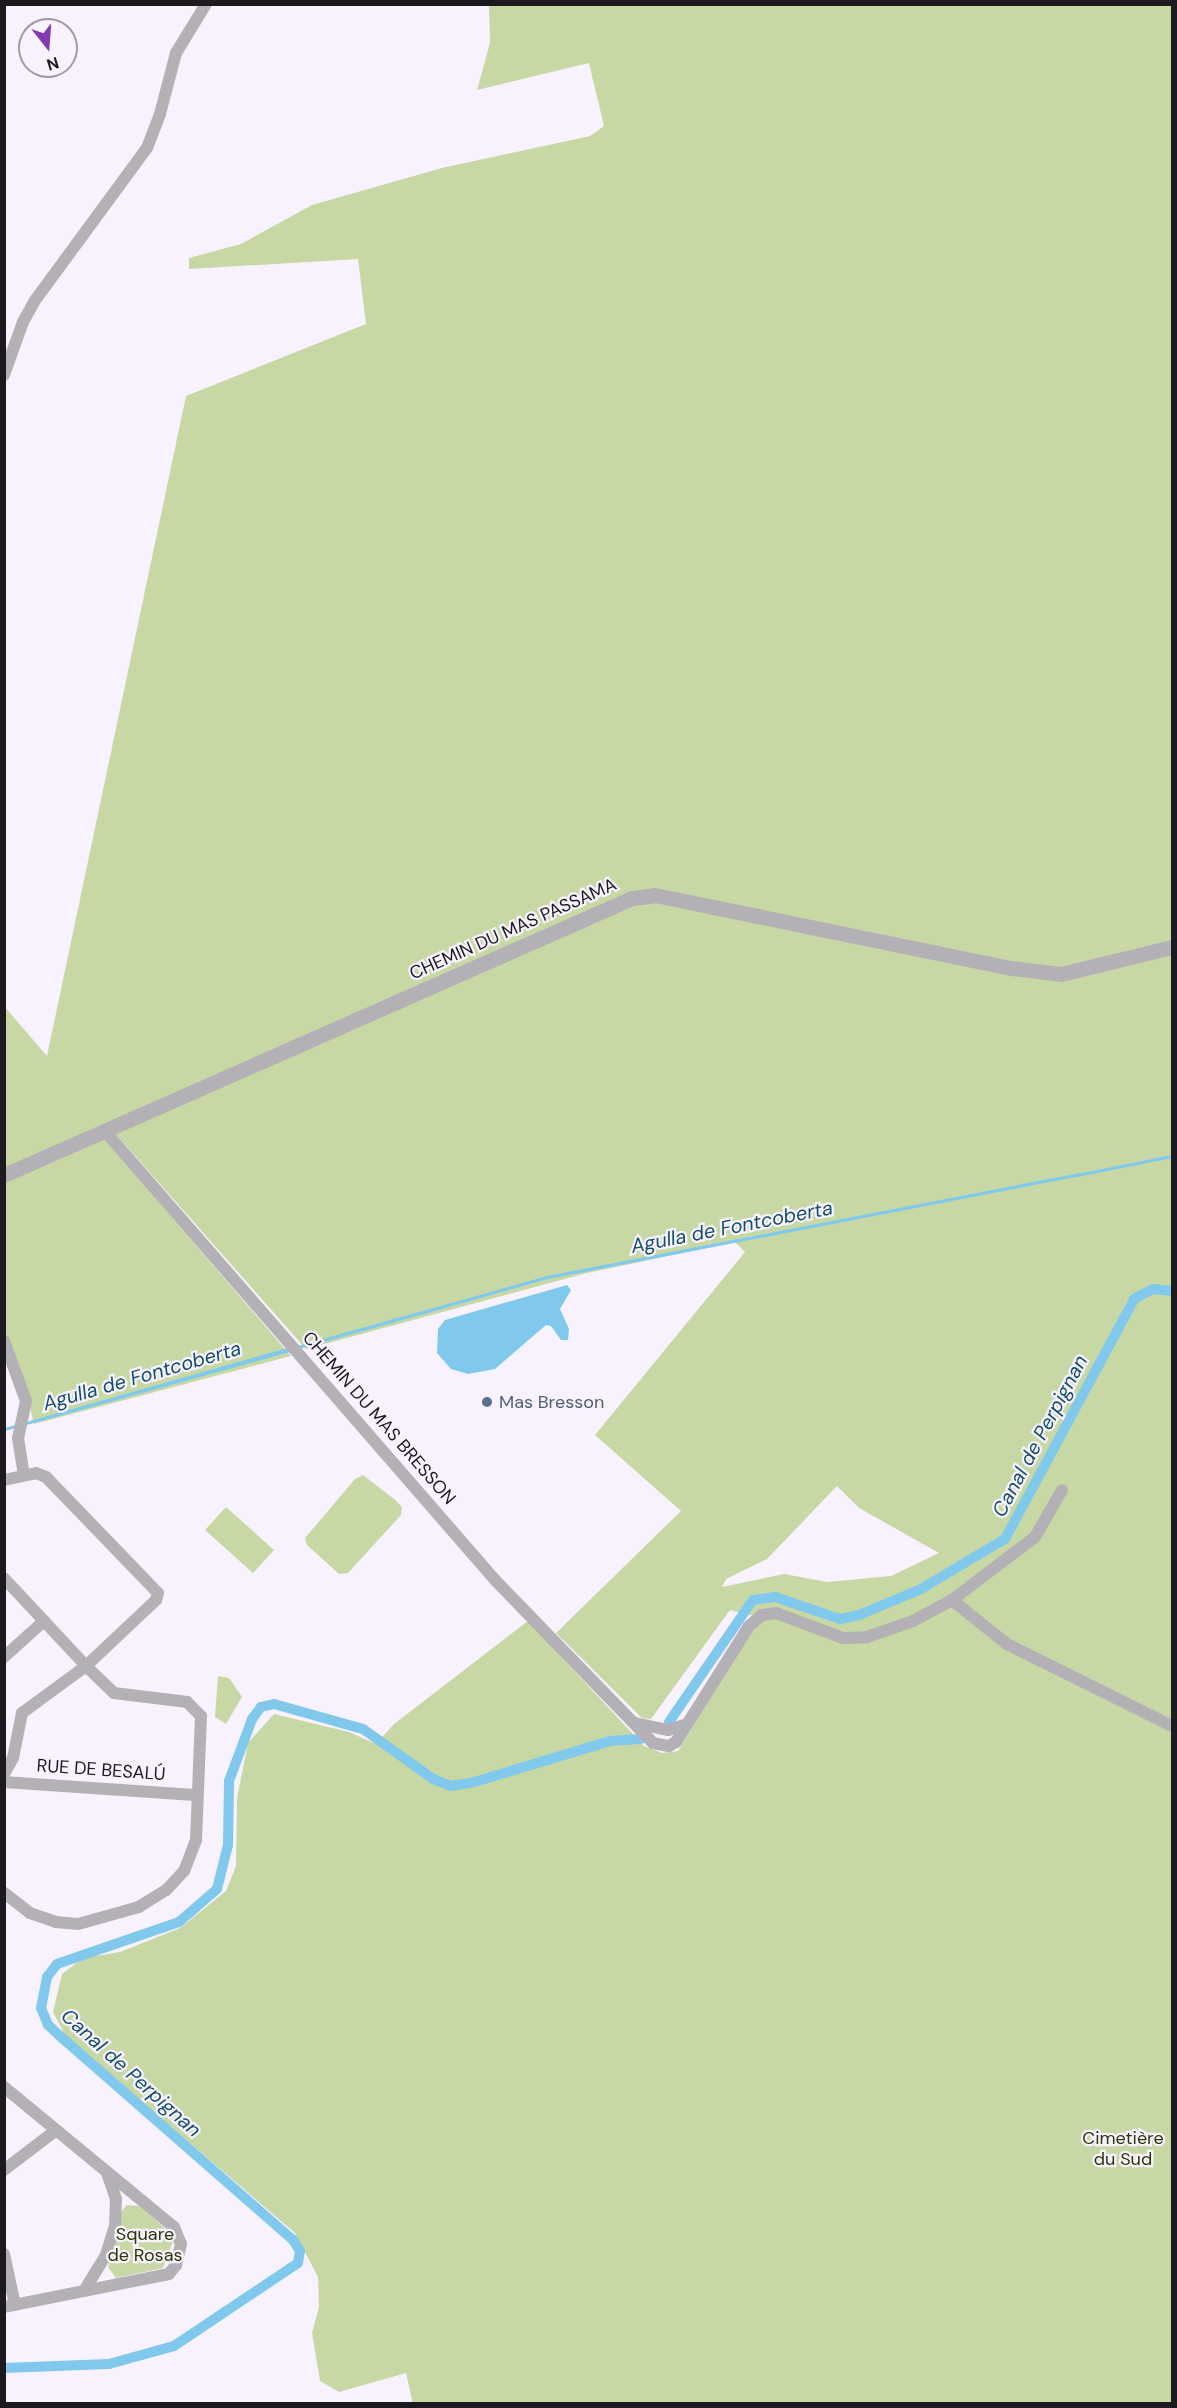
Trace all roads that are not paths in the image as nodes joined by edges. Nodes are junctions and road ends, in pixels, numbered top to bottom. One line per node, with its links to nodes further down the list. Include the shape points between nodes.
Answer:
1 (206, 4): 2 (street, via 176,53 147,148 36,299 23,322)
2 (4, 375)
3 (1173, 947): 4 (street, CHEMIN DU MAS PASSAMA, via 1061,974 1011,968 655,895 632,898)
4 (104, 1130): 5 (street, CHEMIN DU MAS PASSAMA); 15 (street, CHEMIN DU MAS BRESSON, via 495,1580)
5 (4, 1175)
6 (4, 1341): 7 (street, via 21,1384 24,1417 18,1445)
7 (24, 1474): 8 (street); 14 (street, via 46,1477 158,1593 156,1600)
8 (4, 1480)
9 (1062, 1490): 11 (street, CHEMIN DU MAS BRESSON, via 1035,1537)
10 (4, 1578): 12 (street)
11 (952, 1600): 16 (street, CHEMIN DU MAS BRESSON, via 913,1621 867,1637 843,1638 776,1613 762,1615 749,1626); 17 (street, via 1007,1644)
12 (44, 1621): 13 (street); 14 (street)
13 (4, 1658)
14 (86, 1666): 18 (street, via 22,1713 13,1758); 20 (street, via 114,1693 195,1706 201,1716)
15 (633, 1722): 16 (street, via 668,1730); 16 (street, CHEMIN DU MAS BRESSON, via 661,1746 676,1742)
16 (684, 1725)
17 (1173, 1726)
18 (4, 1774)
19 (4, 1782): 20 (street, RUE DE BESALÚ)
20 (195, 1794): 21 (street, via 196,1840 191,1858 166,1890 139,1907 78,1924 56,1922 30,1913)
21 (4, 1893)
22 (4, 2086): 23 (street)
23 (56, 2131): 24 (street); 25 (street)
24 (4, 2170)
25 (107, 2172): 27 (street, via 116,2199 115,2226 106,2255); 27 (street, via 174,2227 181,2244 177,2265 169,2274)
26 (4, 2254): 28 (street)
27 (84, 2291): 28 (street)
28 (10, 2306)

